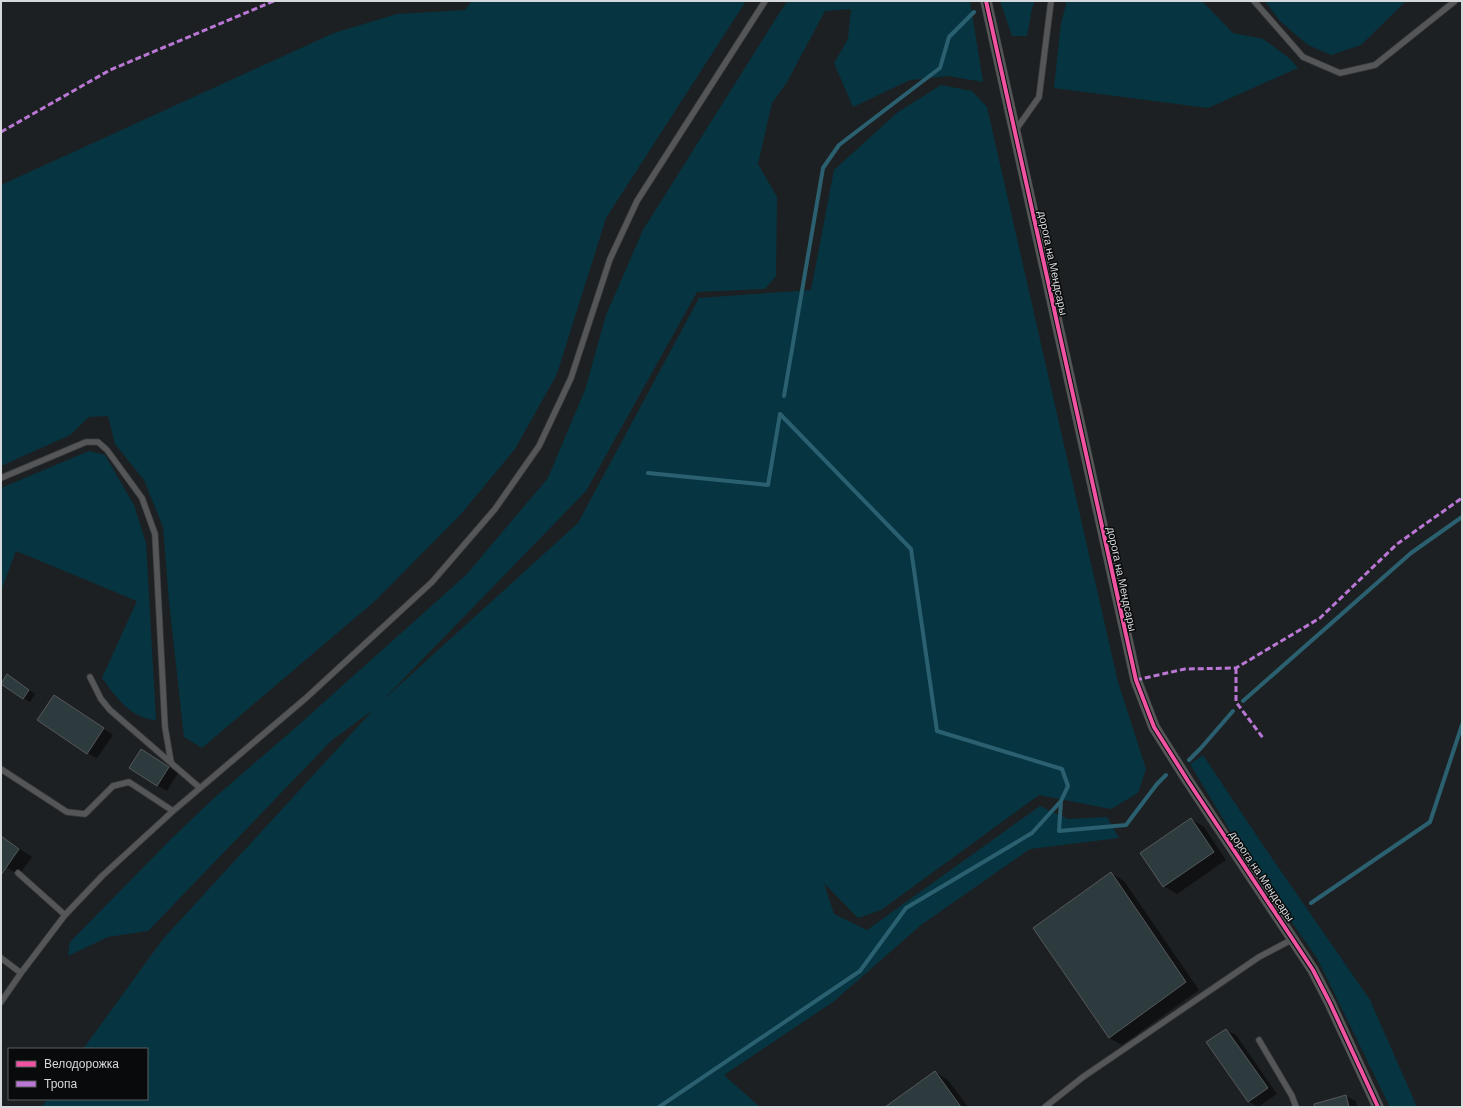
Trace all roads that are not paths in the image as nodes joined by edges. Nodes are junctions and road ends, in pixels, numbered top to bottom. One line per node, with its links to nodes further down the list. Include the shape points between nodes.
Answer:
1 (765, 1): 11 (lane, via 637,201 610,259 571,378 539,446 495,509 432,582 306,698)
2 (986, 1): 6 (street, дорога на Мендсары)
3 (1051, 1): 6 (lane, via 1039,97)
4 (1254, 1): 5 (lane, via 1302,57 1340,73 1375,65)
5 (1455, 1)
6 (1015, 131): 15 (street, дорога на Мендсары, via 1136,680 1154,727)
7 (1, 478): 9 (lane, via 86,442 98,442 107,450 142,498 156,534 165,727)
8 (90, 677): 9 (lane, via 110,710)
9 (171, 762): 11 (lane)
10 (1, 769): 12 (lane, via 67,812 85,814 113,786 129,782)
11 (200, 788): 12 (lane)
12 (173, 810): 14 (lane, via 102,876)
13 (18, 873): 14 (lane)
14 (65, 915): 17 (lane)
15 (1293, 939): 20 (lane, via 1259,957 1083,1077); 22 (street, дорога на Мендсары, via 1330,1003)
16 (1, 958): 17 (lane)
17 (21, 972): 18 (lane)
18 (1, 1002)
19 (1259, 1040): 21 (lane)
20 (1045, 1107)
21 (1296, 1107)
22 (1378, 1107)

